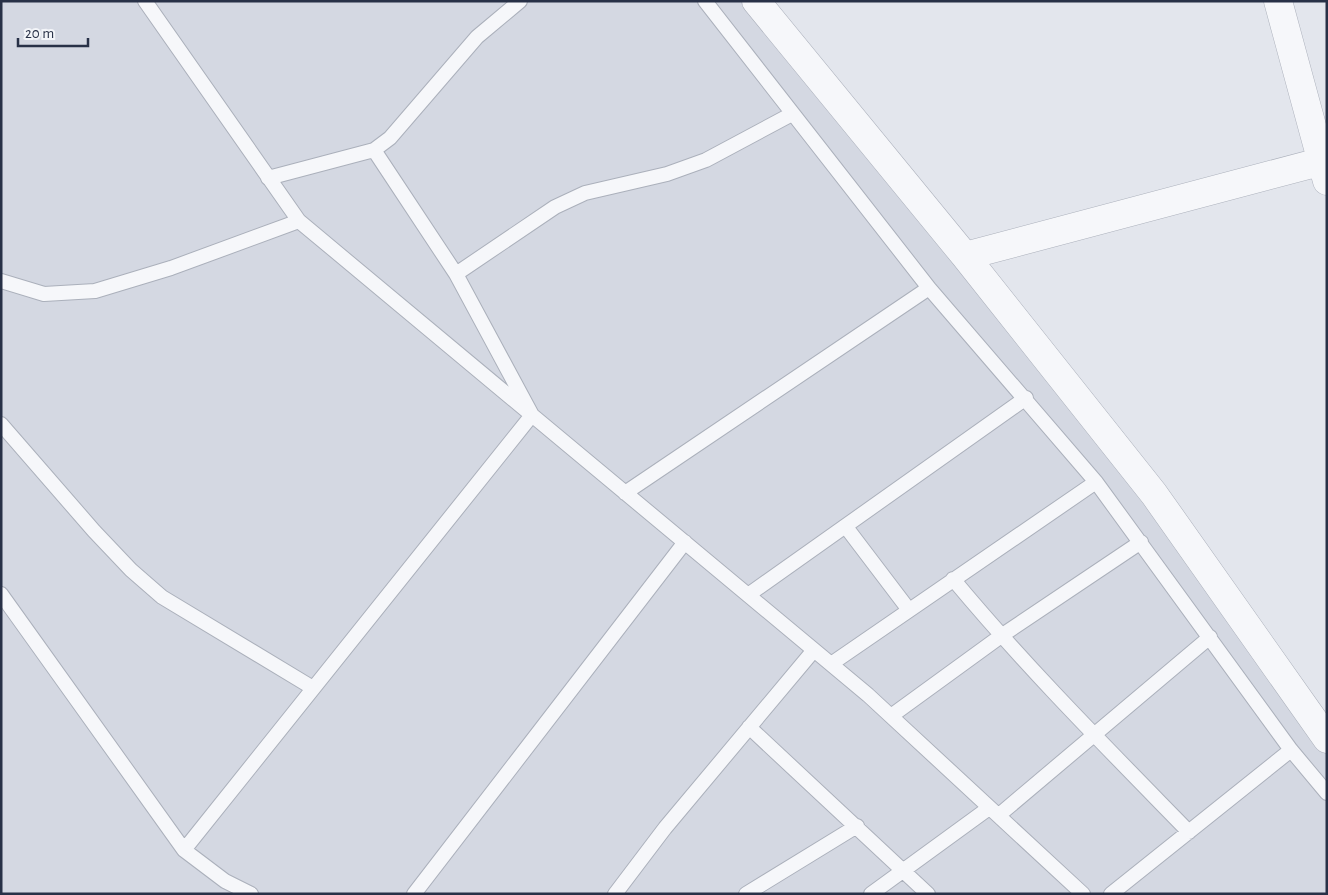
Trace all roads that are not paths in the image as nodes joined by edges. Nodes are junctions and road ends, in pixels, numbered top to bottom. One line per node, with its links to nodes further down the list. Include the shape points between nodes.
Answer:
1 (145, 1): 9 (lane)
2 (520, 1): 7 (lane, via 477,36 390,138)
3 (705, 1): 6 (lane)
4 (756, 1): 11 (street)
5 (1278, 1): 8 (street)
6 (792, 114): 12 (lane, via 706,160 667,174 577,196 555,207); 14 (lane)
7 (374, 150): 9 (lane); 12 (lane)
8 (1325, 167): 11 (street)
9 (268, 178): 10 (lane)
10 (298, 221): 13 (lane, via 95,292 44,294); 16 (lane)
11 (965, 256): 35 (street, via 1154,494)
12 (456, 274): 16 (lane)
13 (1, 281)
14 (929, 288): 15 (lane); 19 (lane)
15 (1026, 398): 18 (lane); 20 (lane)
16 (532, 415): 19 (lane); 31 (lane)
17 (1, 424): 31 (lane, via 94,531 162,597)
18 (1096, 482): 22 (lane); 23 (lane)
19 (625, 493): 21 (lane)
20 (846, 527): 25 (lane); 26 (lane)
21 (685, 542): 25 (lane); 44 (lane)
22 (1141, 542): 27 (lane); 28 (lane)
23 (953, 579): 26 (lane); 27 (lane)
24 (1, 594): 41 (lane)
25 (748, 595): 29 (lane)
26 (909, 610): 30 (lane)
27 (1001, 636): 32 (lane); 34 (lane)
28 (1210, 637): 34 (lane); 36 (lane)
29 (814, 650): 30 (lane); 33 (lane)
30 (831, 664): 32 (lane)
31 (313, 688): 41 (lane)
32 (891, 716): 38 (lane)
33 (750, 727): 39 (lane); 45 (lane, via 665,828)
34 (1092, 734): 38 (lane); 40 (lane)
35 (1327, 739)
36 (1291, 750): 37 (lane); 40 (lane)
37 (1327, 794)
38 (994, 811): 42 (lane); 49 (lane)
39 (857, 826): 42 (lane); 46 (lane)
40 (1189, 832): 50 (lane)
41 (184, 850): 43 (lane, via 225,881)
42 (904, 870): 47 (lane); 48 (lane)
43 (251, 894)
44 (414, 894)
45 (615, 894)
46 (746, 894)
47 (870, 894)
48 (928, 894)
49 (1083, 894)
50 (1111, 894)

